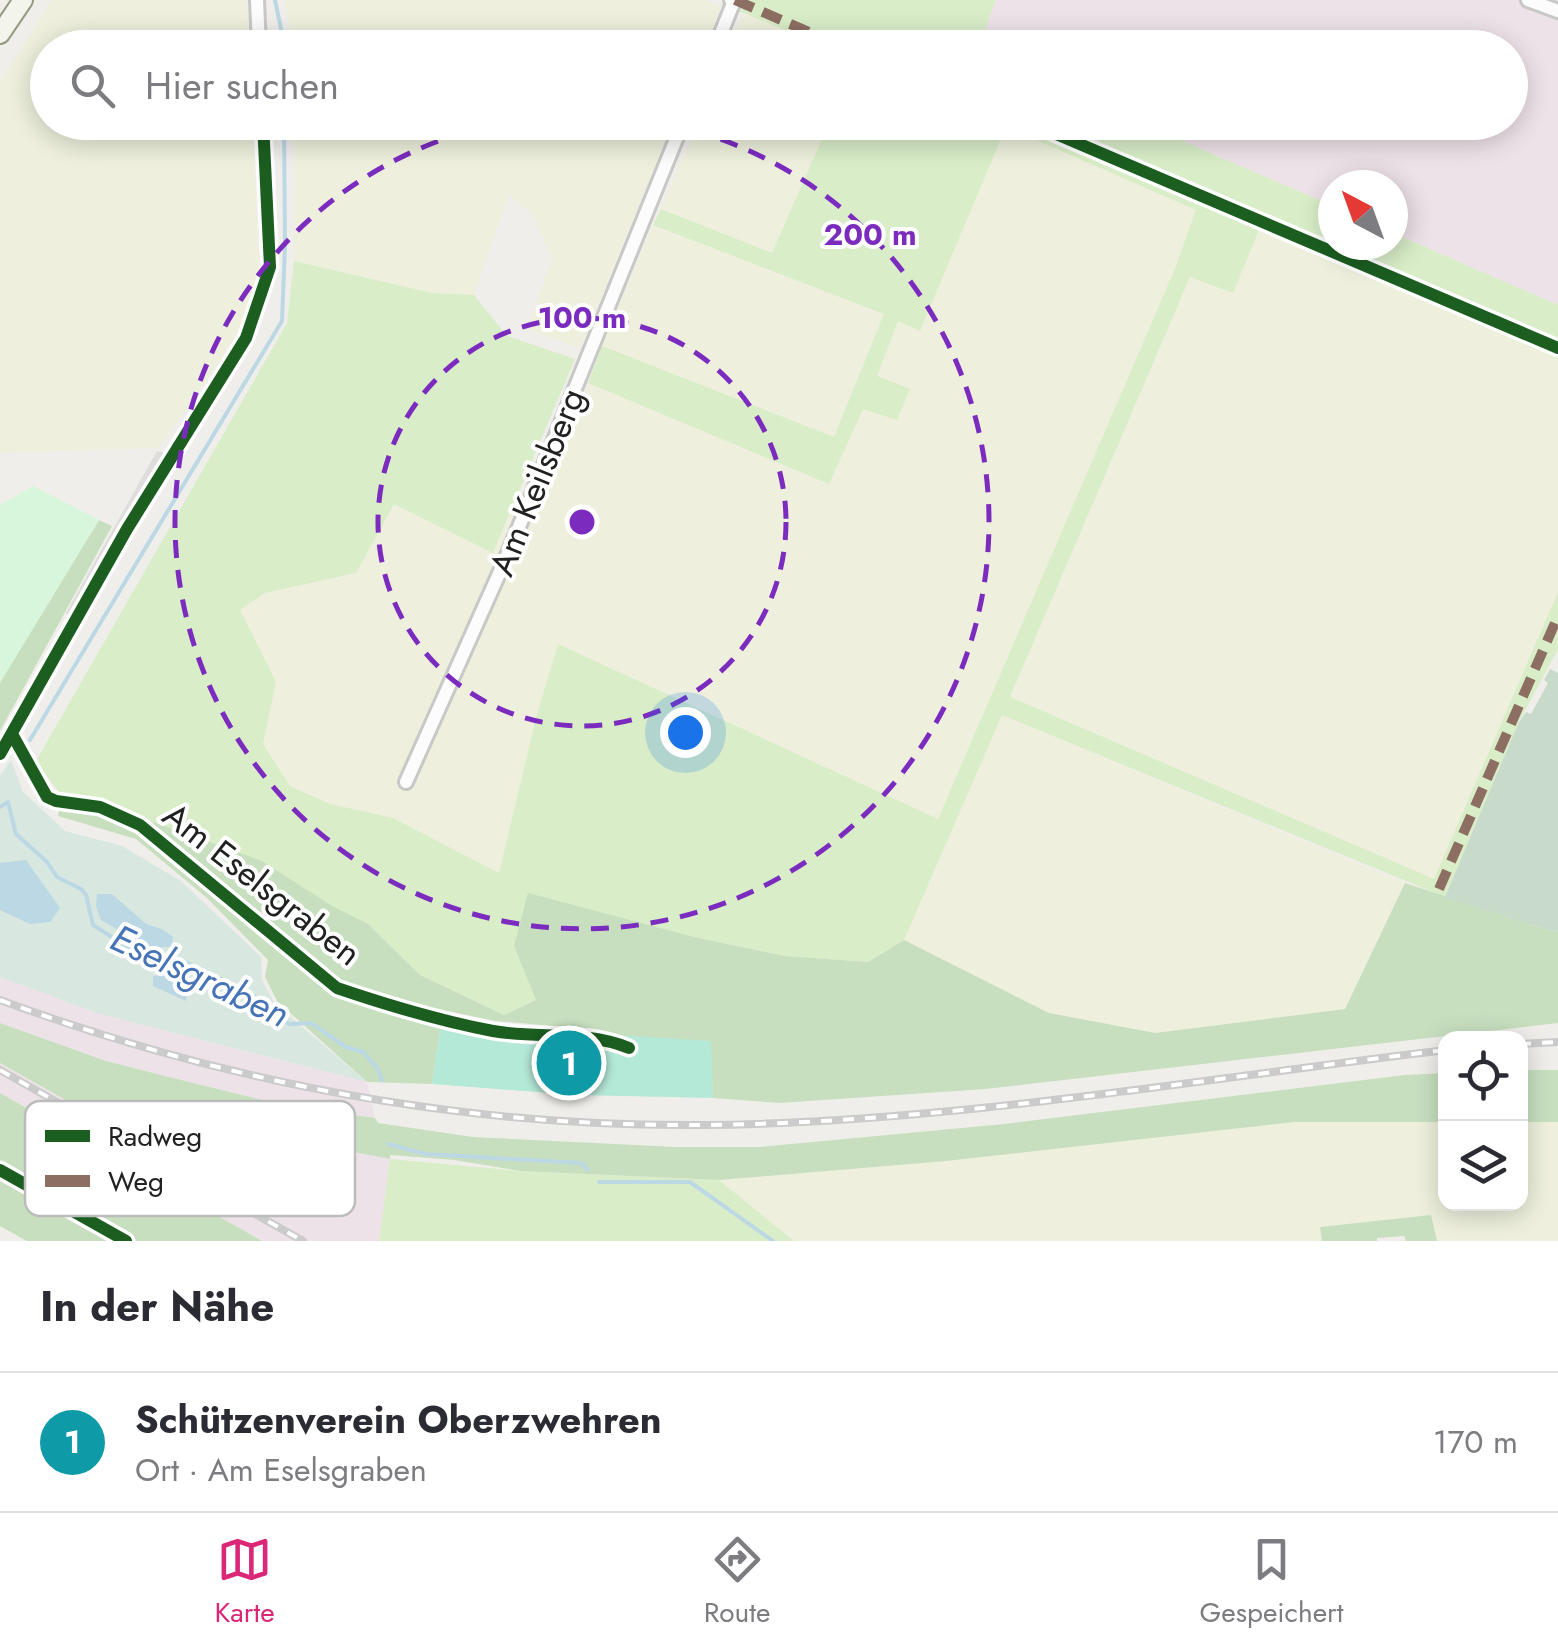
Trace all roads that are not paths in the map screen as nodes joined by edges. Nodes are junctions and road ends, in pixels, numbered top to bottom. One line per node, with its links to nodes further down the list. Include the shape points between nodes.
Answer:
1 (23, 0): 8 (main road)
2 (257, 0): 6 (street)
3 (731, 0): 7 (street)
4 (1528, 0): 5 (street)
5 (1558, 11)
6 (258, 30)
7 (722, 30)
8 (0, 34)
9 (264, 140): 11 (street, via 270,267 246,338 127,529)
10 (677, 140): 13 (street, Am Keilsberg, via 510,550)
11 (12, 734): 12 (street); 14 (street, Am Eselsgraben, via 47,797 100,807 140,825 337,988 496,1032 604,1038)
12 (0, 754)
13 (406, 782)
14 (629, 1048)

